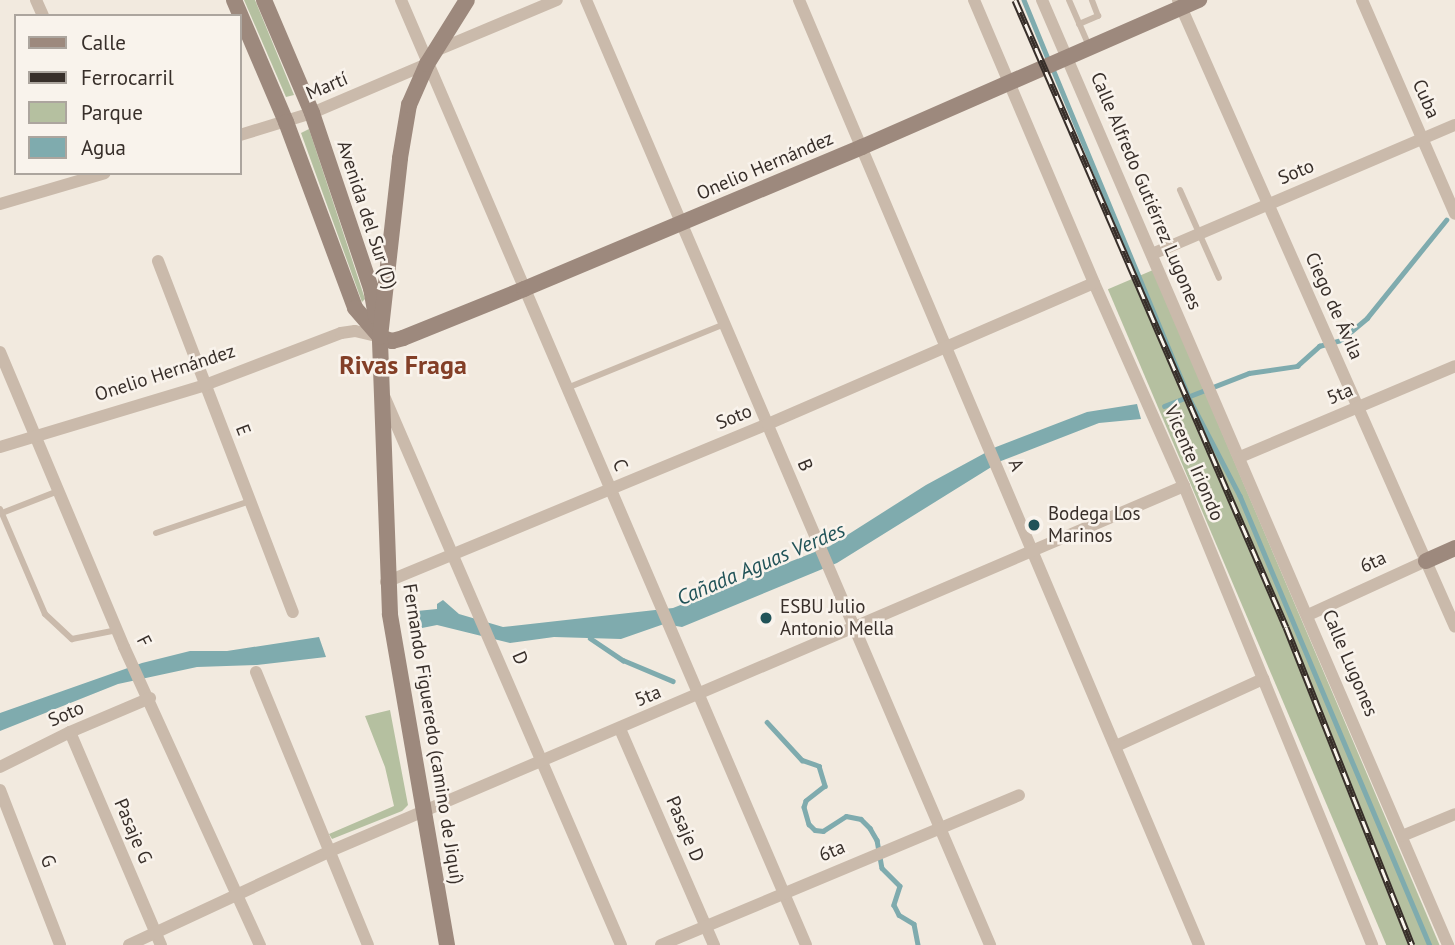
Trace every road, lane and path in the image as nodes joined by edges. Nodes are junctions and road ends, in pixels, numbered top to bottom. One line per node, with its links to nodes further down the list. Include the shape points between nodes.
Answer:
1 (264, 0): 20 (street, Avenida del Sur (D))
2 (401, 0): 17 (street, C)
3 (467, 0): 17 (street, Fernando Figueredo (camino de Jiquí))
4 (557, 0): 17 (street, Martí)
5 (586, 0): 31 (street, B)
6 (799, 0): 25 (street, A)
7 (974, 0): 19 (street, Vicente Iriondo)
8 (1042, 0): 18 (street, Calle Alfredo Gutiérrez Lugones)
9 (1069, 0): 15 (lane)
10 (1092, 0): 15 (lane, via 1098,16)
11 (1199, 0): 13 (street, Onelio Hernández)
12 (1362, 0): 24 (street, Cuba)
13 (1180, 4): 16 (street, Onelio Hernández); 29 (street, Ciego de Ávila)
14 (242, 19): 21 (street)
15 (1080, 24): 16 (lane)
16 (1090, 48): 18 (street, Onelio Hernández)
17 (431, 57): 20 (street, Martí); 37 (street, Fernando Figueredo (camino de Jiquí), via 410,105); 38 (street, C)
18 (1058, 62): 19 (street, Onelio Hernández); 33 (street, Calle Alfredo Gutiérrez Lugones)
19 (1009, 82): 25 (street, Onelio Hernández); 36 (street, Vicente Iriondo)
20 (312, 113): 21 (street, Martí); 37 (street, Avenida del Sur (D))
21 (286, 122): 23 (street, Martí); 39 (street)
22 (1455, 125): 24 (street, Soto)
23 (242, 134)
24 (1422, 139): 29 (street, Soto); 30 (street, Cuba)
25 (862, 147): 31 (street, Onelio Hernández); 43 (street, A)
26 (98, 175): 28 (street)
27 (1181, 190): 32 (lane)
28 (0, 204)
29 (1268, 204): 32 (street, Soto); 50 (street, Ciego de Ávila)
30 (1455, 214)
31 (684, 223): 38 (street, Onelio Hernández); 40 (street, B)
32 (1200, 233): 33 (street, Soto); 35 (lane)
33 (1152, 254): 49 (street, Calle Alfredo Gutiérrez Lugones)
34 (158, 261): 46 (street, E)
35 (1219, 278)
36 (1094, 282): 43 (street, Soto); 55 (street, Vicente Iriondo)
37 (379, 286): 42 (street, Fernando Figueredo (camino de Jiquí))
38 (524, 289): 42 (street, Onelio Hernández, via 403,338); 48 (street, C)
39 (355, 307): 41 (street, via 354,320); 42 (street)
40 (725, 324): 48 (lane); 51 (street, B)
41 (341, 333): 42 (street, Onelio Hernández); 46 (street, Onelio Hernández)
42 (380, 337): 47 (street, Fernando Figueredo (camino de Jiquí))
43 (946, 348): 51 (street, Soto); 62 (street, A)
44 (0, 352): 52 (street, F)
45 (1455, 366): 50 (street, 5ta)
46 (205, 385): 52 (street, Onelio Hernández); 58 (street, E)
47 (380, 387): 63 (street, D); 65 (street, Fernando Figueredo (camino de Jiquí))
48 (565, 388): 56 (street, C)
49 (1214, 397): 54 (street, Calle Lugones)
50 (1357, 408): 54 (street, 5ta); 64 (street, Ciego de Ávila)
51 (768, 424): 56 (street, Soto); 69 (street, B)
52 (35, 436): 53 (street, Onelio Hernández); 57 (street, F)
53 (0, 447)
54 (1240, 457): 67 (street, Calle Lugones)
55 (1184, 486): 62 (street, 5ta); 72 (street, Vicente Iriondo)
56 (609, 488): 63 (street, Soto); 73 (street, C)
57 (58, 491): 59 (lane); 70 (street, F)
58 (250, 501): 60 (lane); 66 (street, E)
59 (1, 511): 70 (lane, via 44,614 72,639)
60 (156, 533)
61 (1455, 548): 64 (street, 6ta)
62 (1034, 551): 69 (street, 5ta); 77 (street, A)
63 (453, 552): 65 (street, Soto); 78 (street, D)
64 (1426, 561): 67 (street, 6ta); 68 (street, Ciego de Ávila)
65 (386, 582): 82 (street, Fernando Figueredo (camino de Jiquí))
66 (293, 612)
67 (1308, 615): 85 (street, Calle Lugones)
68 (1455, 627)
69 (854, 628): 73 (street, 5ta); 84 (street, B)
70 (117, 630): 74 (street, F)
71 (256, 673): 86 (street)
72 (1263, 679): 77 (street); 102 (street, Vicente Iriondo)
73 (699, 695): 75 (street, 5ta); 87 (street, C)
74 (150, 698): 76 (street, Soto); 88 (street, F)
75 (620, 729): 78 (street, 5ta); 89 (street, Pasaje D)
76 (69, 732): 79 (street, Soto); 90 (street, Pasaje G)
77 (1116, 746): 101 (street, A)
78 (542, 761): 82 (street, 5ta); 96 (street, D)
79 (0, 767)
80 (0, 790): 91 (street, G)
81 (1019, 795): 84 (street, 6ta)
82 (423, 813): 86 (street, 5ta); 95 (street, Fernando Figueredo (camino de Jiquí))
83 (1455, 814): 85 (street)
84 (940, 828): 87 (street, 6ta); 100 (street, B)
85 (1402, 836): 103 (street, Calle Lugones)
86 (328, 852): 88 (street, 5ta); 94 (street)
87 (784, 894): 89 (street, 6ta); 99 (street, C)
88 (238, 896): 90 (street, 5ta); 93 (street, F)
89 (706, 926): 97 (street, 6ta); 98 (street, Pasaje D)
90 (158, 939): 92 (street, 5ta)
91 (60, 945)
92 (129, 945)
93 (260, 945)
94 (368, 945)
95 (447, 945)
96 (621, 945)
97 (662, 945)
98 (714, 945)
99 (806, 945)
100 (990, 945)
101 (1199, 945)
102 (1372, 945)
103 (1448, 945)

